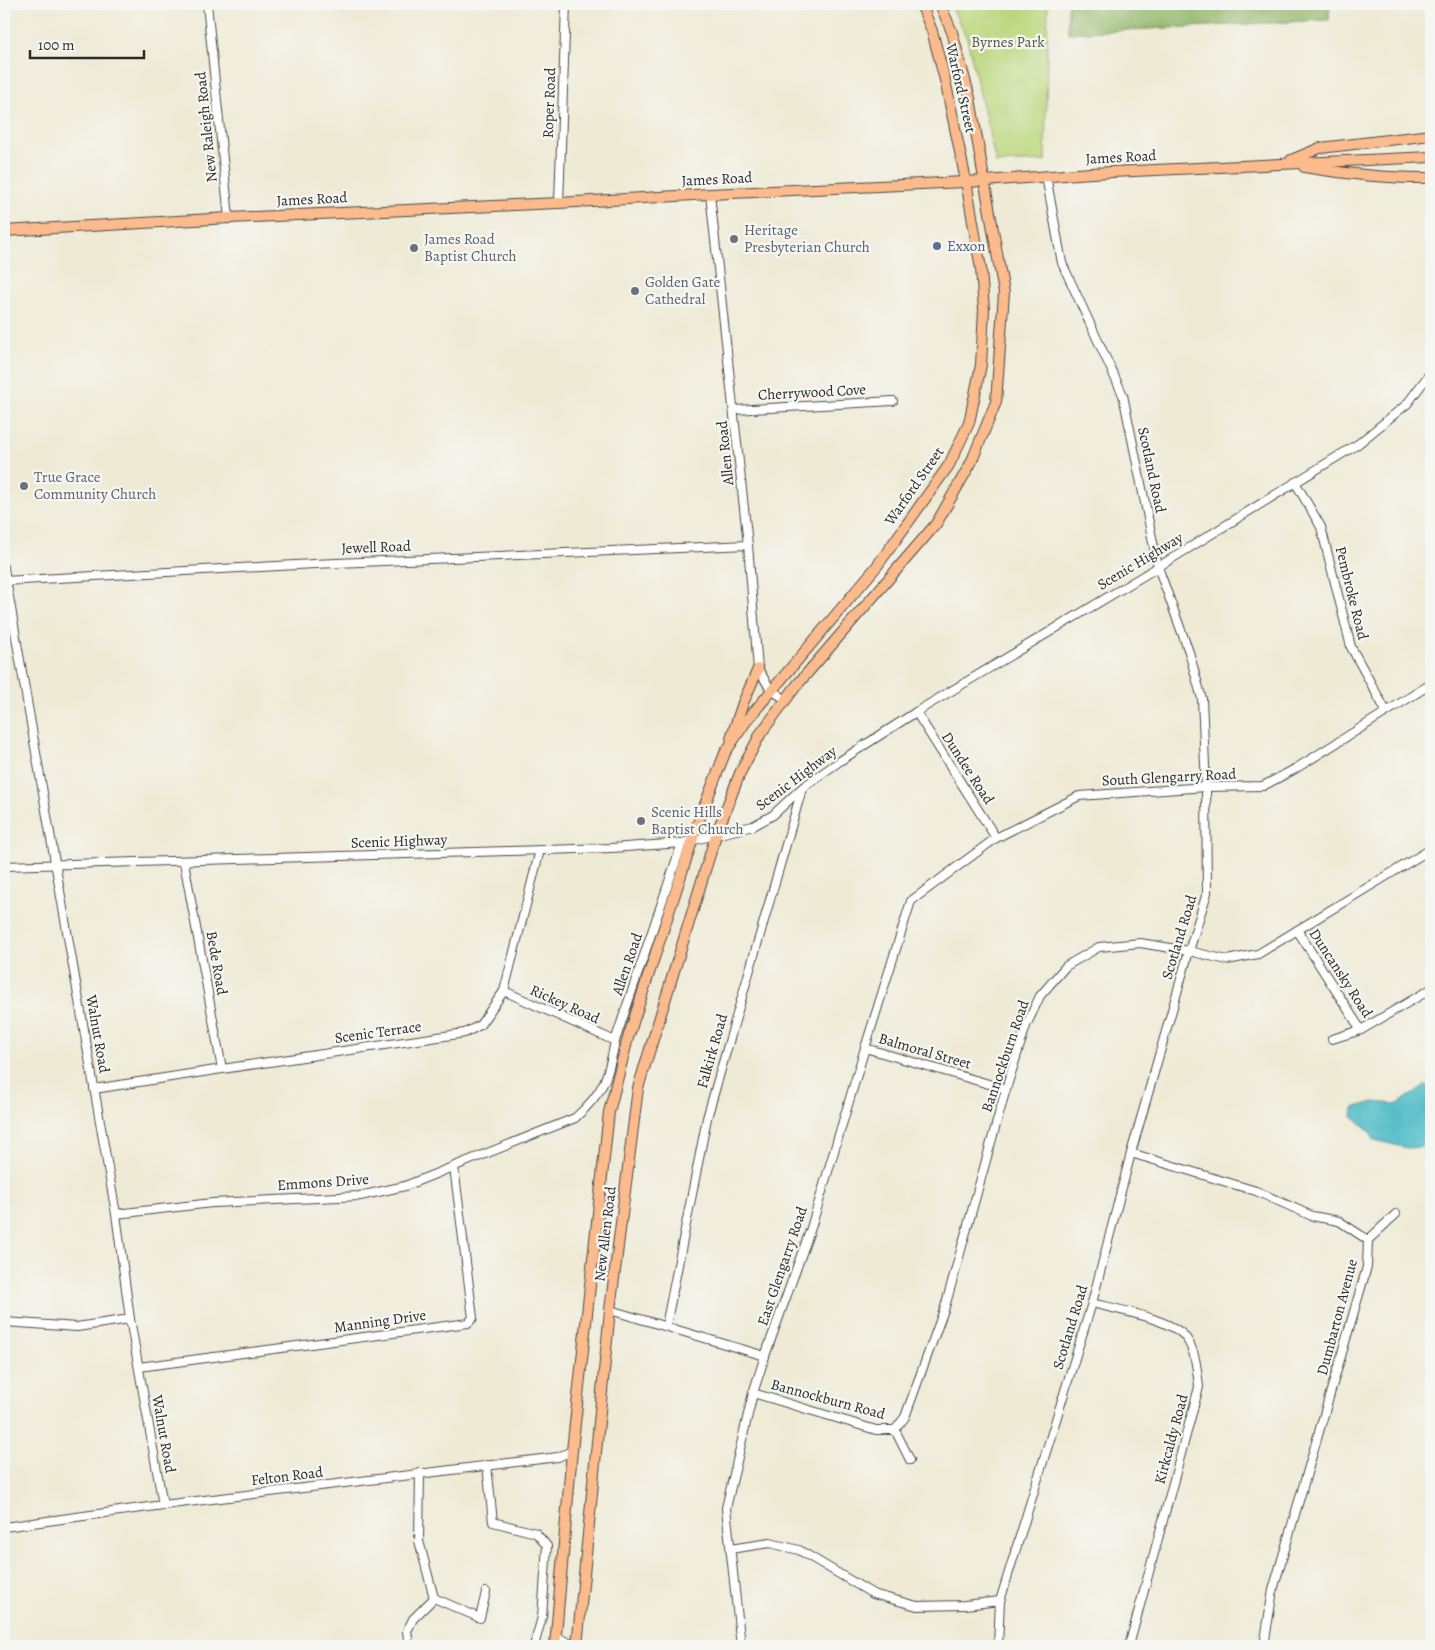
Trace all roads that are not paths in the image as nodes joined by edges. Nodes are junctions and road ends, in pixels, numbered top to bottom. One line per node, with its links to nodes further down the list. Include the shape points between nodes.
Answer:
1 (207, 4): 14 (street, New Raleigh Road)
2 (566, 4): 13 (street, Roper Road)
3 (921, 4): 10 (main road, Warford Street, via 934,39)
4 (940, 4): 11 (main road, Warford Street, via 952,32 970,98)
5 (1431, 135): 7 (main road, via 1320,148)
6 (1431, 158): 7 (main road, James Road)
7 (1284, 163): 8 (main road, James Road); 9 (main road, via 1345,174 1398,179)
8 (1046, 176): 11 (main road, James Road); 21 (street, Scotland Road, via 1062,263 1123,395)
9 (1431, 178)
10 (966, 181): 11 (main road, James Road); 12 (main road, James Road); 26 (main road, Warford Street, via 981,269 984,310 981,365 969,423 950,465 877,566)
11 (985, 181): 27 (main road, Warford Street, via 1004,294 996,402 971,463 936,524)
12 (710, 194): 13 (main road, James Road); 18 (street, Allen Road)
13 (559, 203): 14 (main road, James Road)
14 (229, 218): 15 (main road, James Road)
15 (4, 231)
16 (1431, 372): 19 (street, Scenic Highway, via 1408,404 1358,444)
17 (893, 401): 18 (street, Cherrywood Cove)
18 (734, 410): 20 (street, Allen Road)
19 (1295, 482): 21 (street, Scenic Highway); 28 (street, Pembroke Road, via 1321,527 1351,647)
20 (748, 545): 23 (street, Jewell Road); 24 (street, Allen Road)
21 (1158, 566): 29 (street, Scenic Highway); 32 (street, Scotland Road, via 1202,699)
22 (4, 568): 23 (street, Walnut Road)
23 (5, 581): 40 (street, Walnut Road)
24 (758, 669): 26 (street, Allen Road); 30 (main road)
25 (1431, 684): 28 (street, South Glengarry Road)
26 (771, 690): 27 (street, Allen Road); 30 (main road, Warford Street)
27 (786, 699): 33 (main road, Warford Street, via 748,757)
28 (1386, 711): 32 (street, South Glengarry Road, via 1262,786)
29 (916, 712): 31 (street, Scenic Highway); 34 (street, Dundee Road)
30 (725, 753): 35 (main road, Warford Street)
31 (803, 787): 33 (street, Scenic Highway, via 773,815 753,826); 64 (street, Falkirk Road, via 707,1118)
32 (1206, 787): 34 (street, South Glengarry Road, via 1079,796); 44 (street, Scotland Road, via 1207,893)
33 (716, 835): 35 (street, Scenic Highway); 61 (main road, New Allen Road, via 638,1088)
34 (996, 838): 42 (street, South Glengarry Road)
35 (693, 841): 36 (street, Scenic Highway); 69 (main road, New Allen Road, via 628,1038 609,1112)
36 (682, 843): 38 (street, Scenic Highway); 49 (street, Allen Road)
37 (1431, 848): 43 (street, Bannockburn Road)
38 (540, 850): 39 (street, Scenic Highway); 46 (street, Scenic Terrace)
39 (184, 862): 40 (street, Scenic Highway); 51 (street, Bede Road)
40 (55, 865): 41 (street, Scenic Highway); 52 (street, Walnut Road)
41 (4, 866)
42 (911, 901): 50 (street, East Glengarry Road)
43 (1297, 930): 44 (street, Bannockburn Road, via 1258,954 1227,960); 47 (street, Duncansky Road)
44 (1189, 951): 53 (street, Bannockburn Road, via 1140,943 1099,947 1066,966 1040,996 1026,1026); 55 (street, Scotland Road)
45 (1431, 988): 47 (street)
46 (504, 991): 49 (street, Rickey Road); 51 (street, Scenic Terrace, via 480,1025 465,1033)
47 (1361, 1030): 48 (street)
48 (1332, 1039)
49 (615, 1041): 54 (street, Allen Road, via 609,1071)
50 (865, 1048): 53 (street, Balmoral Street); 65 (street, East Glengarry Road, via 811,1228)
51 (222, 1069): 52 (street, Scenic Terrace)
52 (94, 1089): 57 (street, Walnut Road)
53 (1006, 1089): 68 (street, Bannockburn Road, via 944,1307 905,1417)
54 (599, 1094): 56 (street, Emmons Drive, via 575,1118)
55 (1131, 1153): 59 (street, Dumbarton Avenue, via 1256,1191 1312,1216 1339,1221); 60 (street, Scotland Road)
56 (454, 1167): 57 (street, Emmons Drive, via 405,1186 360,1196 212,1203); 66 (street, Manning Drive, via 473,1318 468,1323)
57 (116, 1214): 62 (street, Walnut Road)
58 (1396, 1214): 59 (street)
59 (1368, 1240): 86 (street, Dumbarton Avenue, via 1367,1268 1273,1590)
60 (1092, 1303): 78 (street, Scotland Road); 85 (street, Kirkcaldy Road, via 1159,1320 1178,1330 1186,1337 1193,1352 1199,1387)
61 (610, 1310): 64 (street, Bannockburn Road); 82 (main road, New Allen Road)
62 (130, 1319): 63 (street, via 77,1327); 66 (street, Walnut Road)
63 (4, 1322)
64 (666, 1326): 65 (street, Bannockburn Road)
65 (765, 1356): 67 (street, East Glengarry Road)
66 (139, 1367): 73 (street, Walnut Road)
67 (753, 1393): 68 (street, Bannockburn Road, via 876,1430); 75 (street, East Glengarry Road, via 726,1508)
68 (896, 1430): 70 (street, Bannockburn Road)
69 (572, 1451): 71 (street, Felton Road, via 558,1457); 79 (main road, New Allen Road)
70 (910, 1460)
71 (487, 1465): 72 (street, Felton Road); 81 (street, via 493,1522 536,1533 547,1546 542,1617)
72 (420, 1473): 73 (street, Felton Road); 77 (street, via 419,1541)
73 (163, 1505): 74 (street, Felton Road)
74 (4, 1527)
75 (730, 1549): 78 (street, via 770,1543 799,1550 873,1594 917,1606 966,1606); 83 (street, East Glengarry Road)
76 (486, 1592): 77 (street, via 480,1618)
77 (434, 1598): 80 (street, via 406,1631)
78 (1000, 1601): 84 (street, Scotland Road)
79 (556, 1642): 82 (street)
80 (409, 1646)
81 (534, 1646)
82 (576, 1646)
83 (741, 1646)
84 (998, 1646)
85 (1129, 1646)
86 (1264, 1646)

